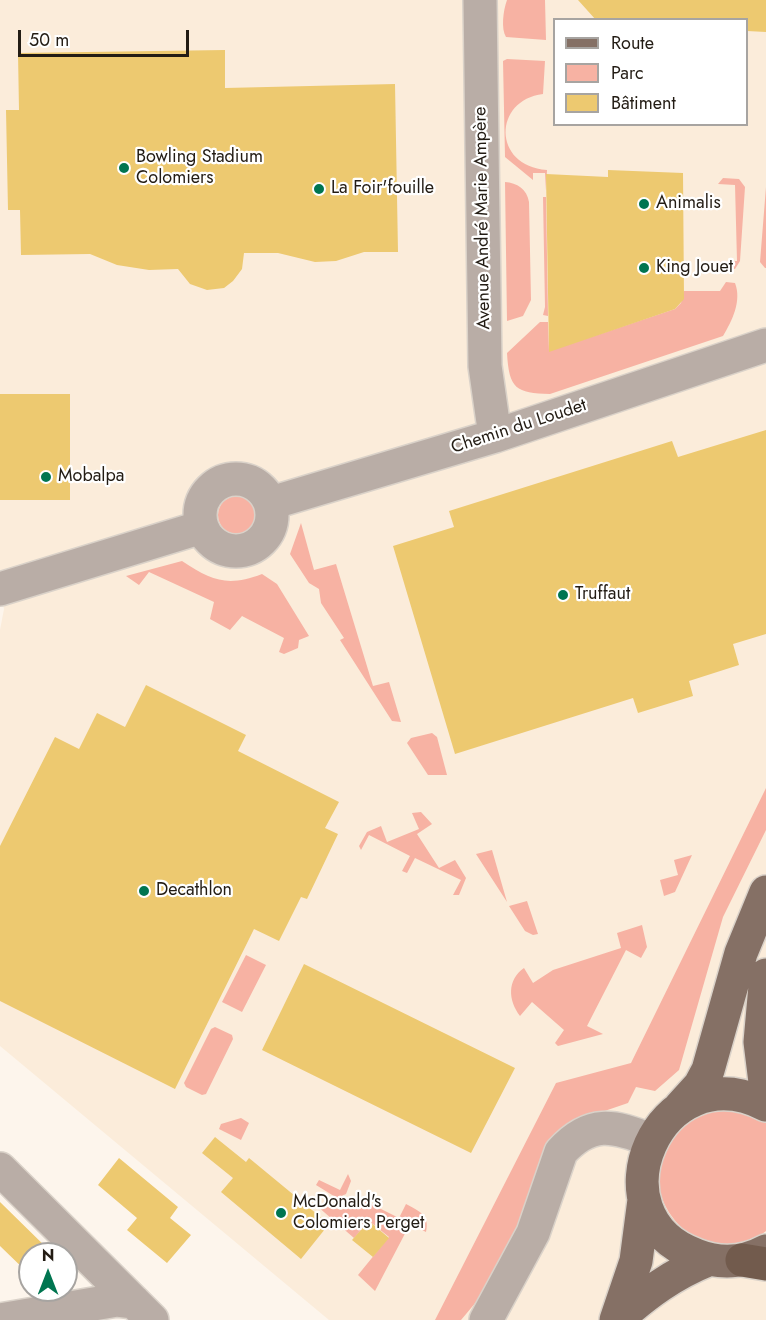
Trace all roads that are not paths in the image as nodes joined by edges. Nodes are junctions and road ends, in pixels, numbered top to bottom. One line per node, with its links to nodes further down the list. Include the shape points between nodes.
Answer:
1 (480, 0): 3 (street, Avenue André Marie Ampère, via 485,366)
2 (766, 345): 3 (street, Chemin du Loudet)
3 (495, 436): 4 (street, Chemin du Loudet)
4 (271, 503): 5 (street, via 253,483 244,479 224,481 206,495 200,516); 5 (street, via 272,524 262,542 253,548 233,552 222,549 213,544)
5 (202, 527): 6 (street)
6 (0, 589)
7 (766, 892): 11 (main road, via 741,953 708,1070)
8 (766, 975): 9 (main road, via 760,1042)
9 (766, 1090)
10 (766, 1105): 11 (main road, via 725,1094)
11 (680, 1107): 12 (main road)
12 (650, 1140): 14 (main road, via 644,1159); 19 (street, via 627,1130 603,1127 585,1132 569,1143 561,1152 533,1233)
13 (0, 1169): 17 (street)
14 (644, 1200): 16 (main road, via 653,1220 668,1238 686,1252); 20 (main road, via 636,1261)
15 (758, 1258): 16 (main road)
16 (708, 1260): 20 (main road, via 682,1270 652,1289)
17 (143, 1311): 18 (street, via 117,1300)
18 (0, 1320)
19 (486, 1320)
20 (616, 1320)

